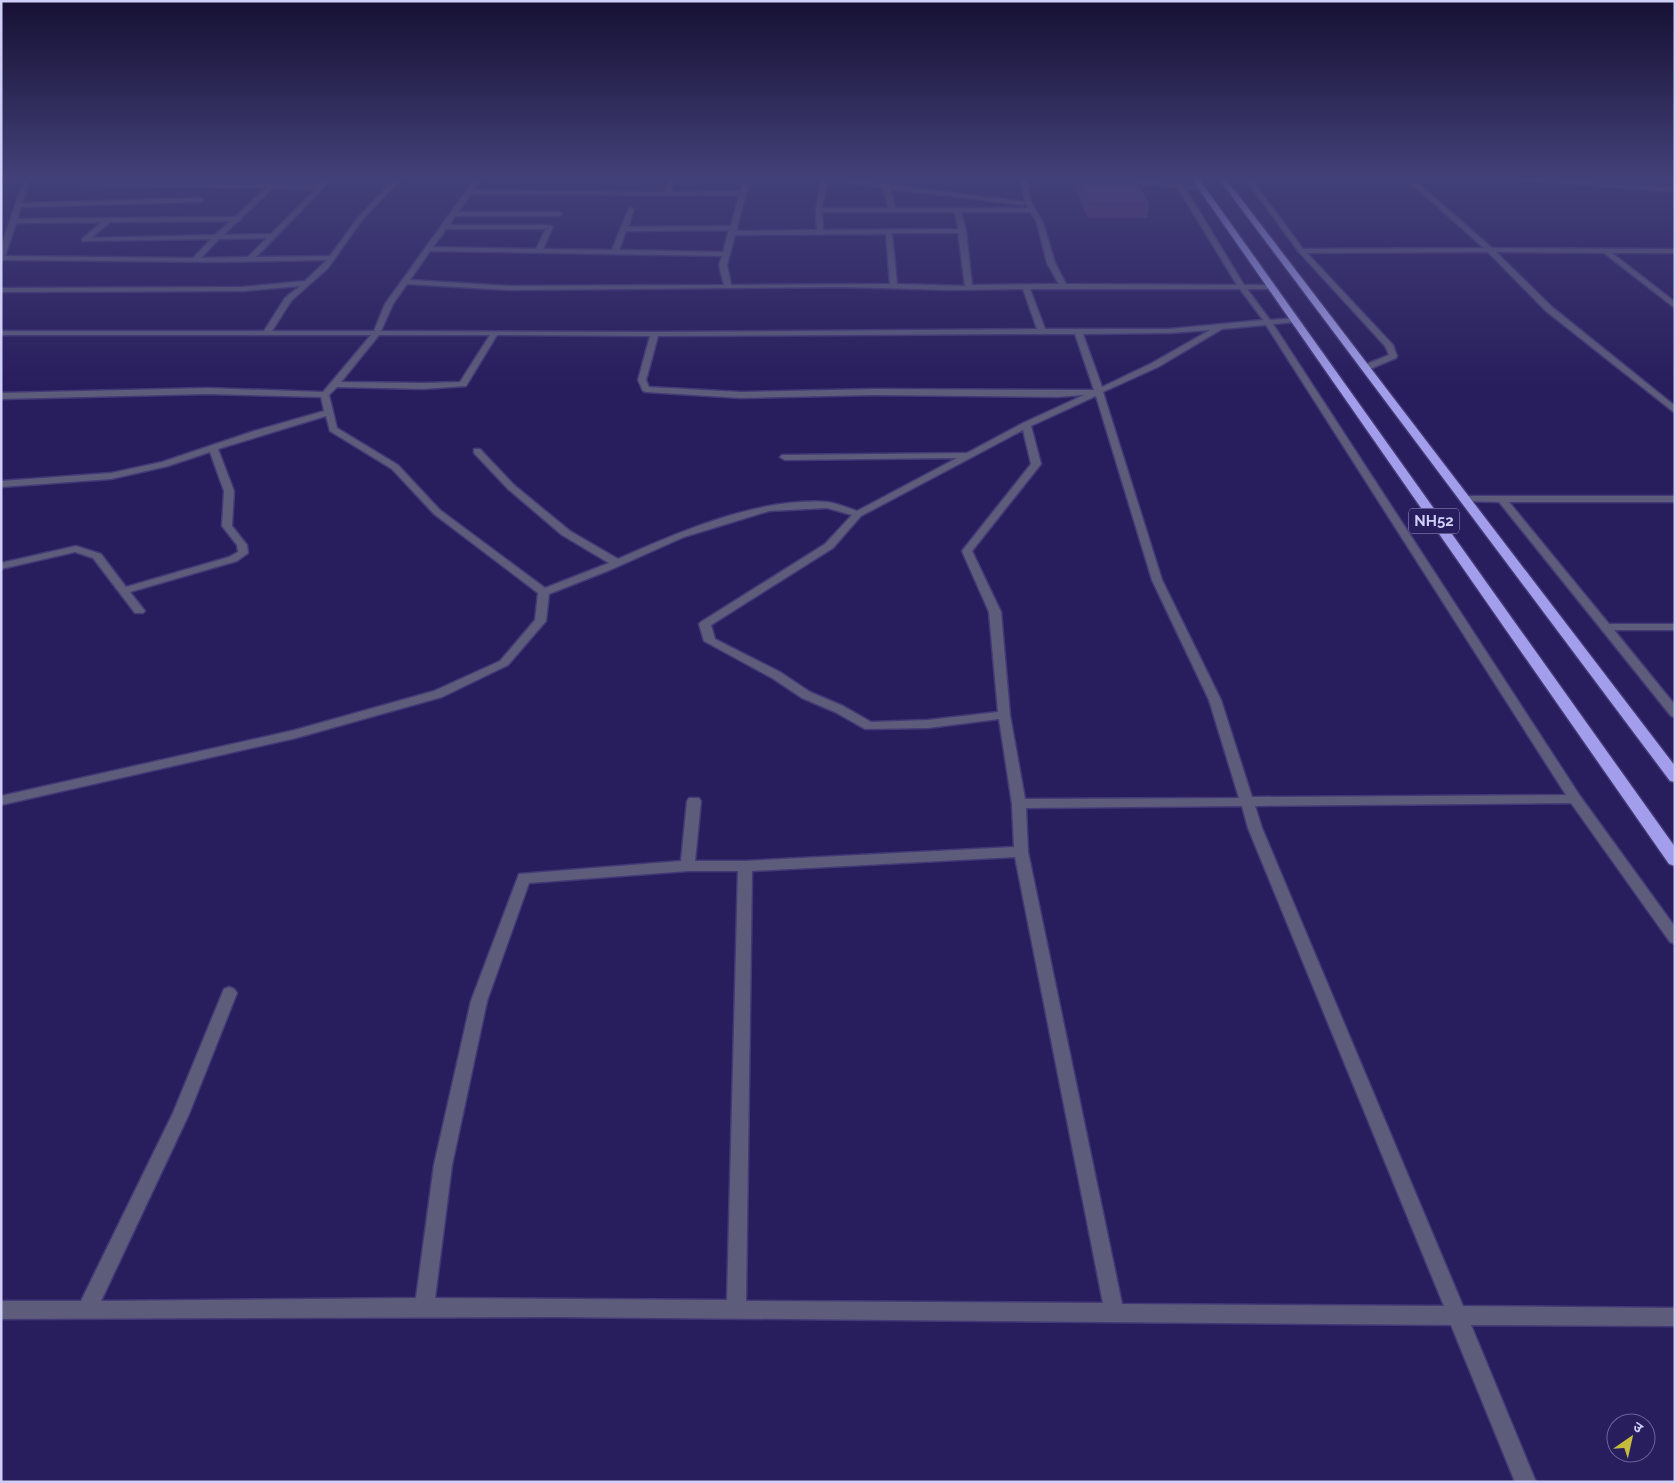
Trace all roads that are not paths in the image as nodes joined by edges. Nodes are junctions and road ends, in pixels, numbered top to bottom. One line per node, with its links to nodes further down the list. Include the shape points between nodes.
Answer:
1 (206, 248): 23 (street)
2 (260, 248): 24 (street)
3 (340, 248): 22 (street)
4 (616, 248): 19 (street)
5 (729, 248): 20 (street)
6 (891, 248): 27 (street)
7 (965, 248): 32 (street)
8 (1047, 248): 28 (street)
9 (1218, 248): 31 (street)
10 (1242, 248): 33 (highway, NH52)
11 (1275, 248): 46 (highway, NH52)
12 (1300, 248): 16 (street)
13 (427, 249): 14 (street); 25 (street)
14 (539, 250): 19 (street)
15 (1490, 250): 16 (street); 17 (street); 51 (street, via 1549,309)
16 (1302, 251): 46 (street, via 1389,345 1393,356)
17 (1606, 251): 18 (street); 35 (street)
18 (1675, 251)
19 (615, 252): 20 (street)
20 (727, 254): 29 (street, via 723,265)
21 (1, 258): 23 (street)
22 (333, 258): 24 (street); 26 (street)
23 (196, 259): 24 (street)
24 (249, 260)
25 (404, 282): 29 (street, via 509,288); 43 (street, via 389,304)
26 (308, 283): 34 (street, via 243,289); 42 (street, via 288,300)
27 (894, 286): 29 (street); 32 (street)
28 (1064, 286): 30 (street); 31 (street)
29 (728, 287)
30 (1026, 287): 32 (street); 41 (street)
31 (1242, 287): 33 (street); 37 (street)
32 (969, 288)
33 (1270, 288): 36 (highway, NH52)
34 (1, 290)
35 (1675, 306)
36 (1295, 320): 37 (street); 79 (highway, NH52)
37 (1268, 322): 38 (street); 73 (street)
38 (1224, 326): 39 (street, via 1169,331); 48 (street, via 1156,365)
39 (1078, 332): 41 (street); 48 (street)
40 (1, 333): 42 (street)
41 (1042, 333): 45 (street)
42 (266, 334): 43 (street)
43 (376, 334): 44 (street); 47 (street)
44 (496, 334): 45 (street); 47 (street, via 463,384)
45 (654, 334): 48 (street, via 642,380 646,389 741,395 875,392 1057,394)
46 (1367, 367): 60 (highway, NH52)
47 (334, 384): 49 (street)
48 (1099, 391): 53 (street); 76 (street, via 1157,580 1215,700)
49 (325, 395): 50 (street, via 206,392); 52 (street)
50 (2, 396)
51 (1675, 410)
52 (329, 412): 54 (street); 66 (street, via 333,429 395,468 437,512)
53 (1026, 425): 56 (street); 71 (street, via 1036,464 967,551 995,612)
54 (213, 448): 58 (street, via 165,464 110,476); 65 (street, via 229,491 227,526 244,553)
55 (477, 451): 63 (street, via 512,487 566,533)
56 (970, 455): 57 (street); 62 (street)
57 (785, 457)
58 (1, 484)
59 (1675, 498): 61 (street)
60 (1464, 499): 61 (street); 72 (highway, NH52)
61 (1502, 499): 68 (street)
62 (858, 514): 63 (street, via 828,505 768,508 680,535); 71 (street, via 829,546 706,624 710,641 869,726 928,724)
63 (617, 563): 66 (street)
64 (1, 566): 65 (street, via 76,549 97,556)
65 (123, 591): 67 (street)
66 (544, 592): 74 (street, via 540,621 504,663 438,694 296,734)
67 (139, 611)
68 (1605, 627): 69 (street); 70 (street)
69 (1675, 627)
70 (1675, 713)
71 (1004, 715): 77 (street)
72 (1675, 777)
73 (1575, 799): 76 (street); 82 (street)
74 (1, 801)
75 (694, 801): 80 (street)
76 (1246, 802): 77 (street); 89 (street)
77 (1019, 804): 78 (street)
78 (1021, 852): 81 (street); 88 (street)
79 (1675, 860)
80 (688, 866): 81 (street); 84 (street, via 524,878 479,1001 443,1165)
81 (745, 866): 86 (street)
82 (1675, 938)
83 (229, 993): 87 (street, via 181,1114)
84 (424, 1308): 86 (street, via 598,1306); 87 (street)
85 (1, 1310): 87 (street)
86 (736, 1310): 88 (street)
87 (86, 1311)
88 (1114, 1312): 89 (street)
89 (1457, 1315): 90 (street); 91 (street)
90 (1675, 1317)
91 (1526, 1482)

